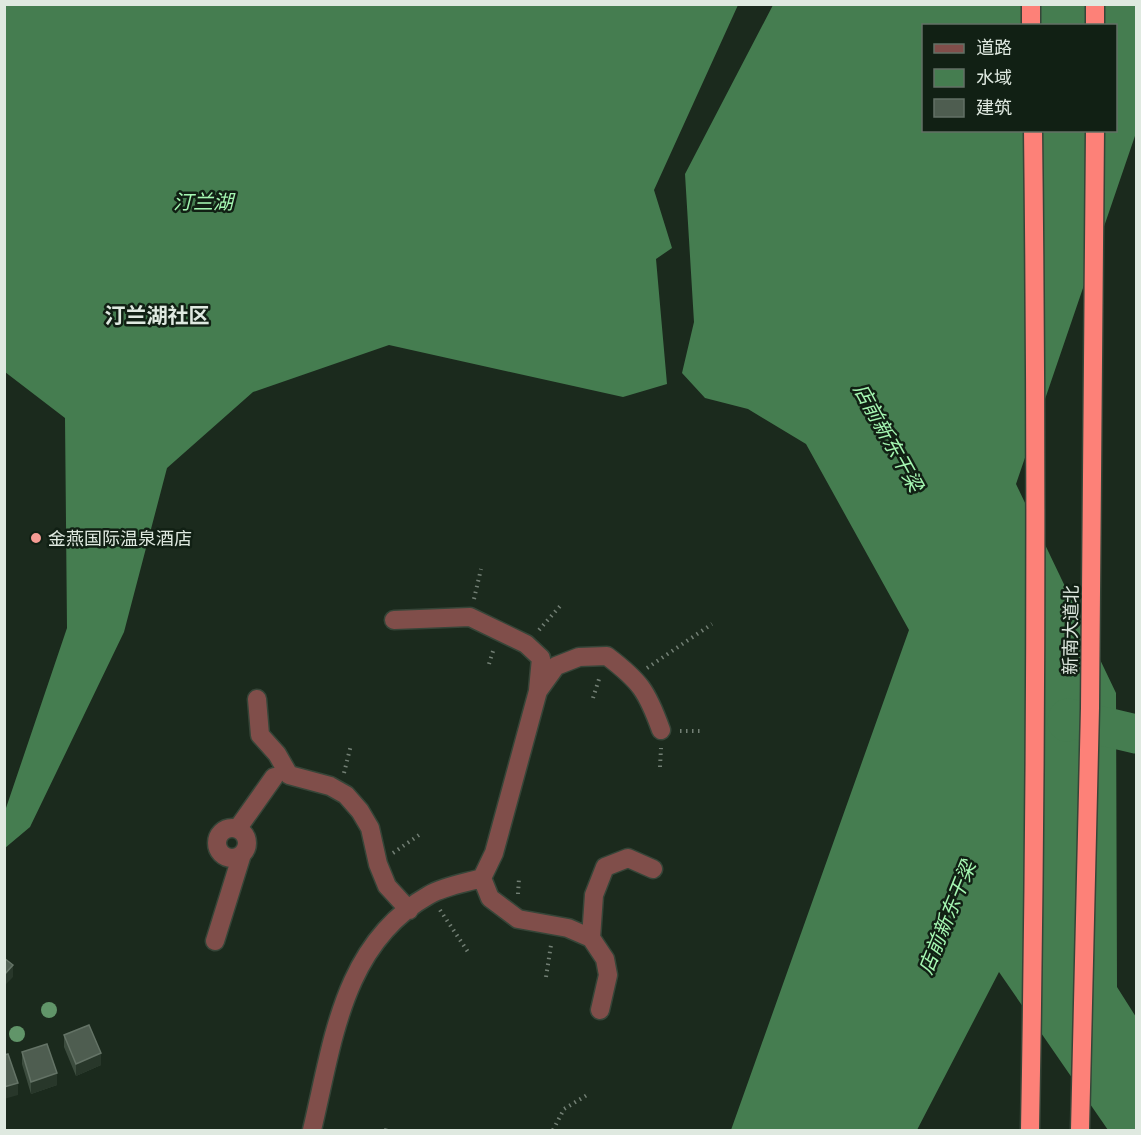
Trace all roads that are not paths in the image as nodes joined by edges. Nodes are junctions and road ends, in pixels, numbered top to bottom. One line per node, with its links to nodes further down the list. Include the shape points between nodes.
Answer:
1 (1031, 4): 3 (highway)
2 (1095, 4): 4 (highway)
3 (1031, 24)
4 (1095, 24)
5 (1033, 132): 21 (highway, 新南大道北, via 1036,372)
6 (1095, 132): 22 (highway, 新南大道北, via 1090,708)
7 (394, 620): 8 (lane, via 470,617 526,644)
8 (548, 662): 10 (lane, via 607,656 634,677 650,699); 15 (lane, via 494,853)
9 (257, 699): 11 (lane, via 260,735 277,754)
10 (661, 730)
11 (281, 776): 12 (lane); 16 (lane, via 330,786 360,811 370,828 387,886)
12 (238, 828): 13 (lane, via 247,840); 13 (lane, via 224,830 217,847 227,857)
13 (242, 854): 18 (lane)
14 (653, 869): 17 (lane, via 628,858 605,867 594,895)
15 (482, 878): 16 (lane, via 430,894); 17 (lane, via 490,898 518,919 554,925)
16 (409, 910): 20 (lane, via 365,953 341,1006)
17 (591, 938): 19 (lane, via 605,959 608,975)
18 (215, 941)
19 (600, 1010)
20 (312, 1131)
21 (1030, 1131)
22 (1080, 1131)

